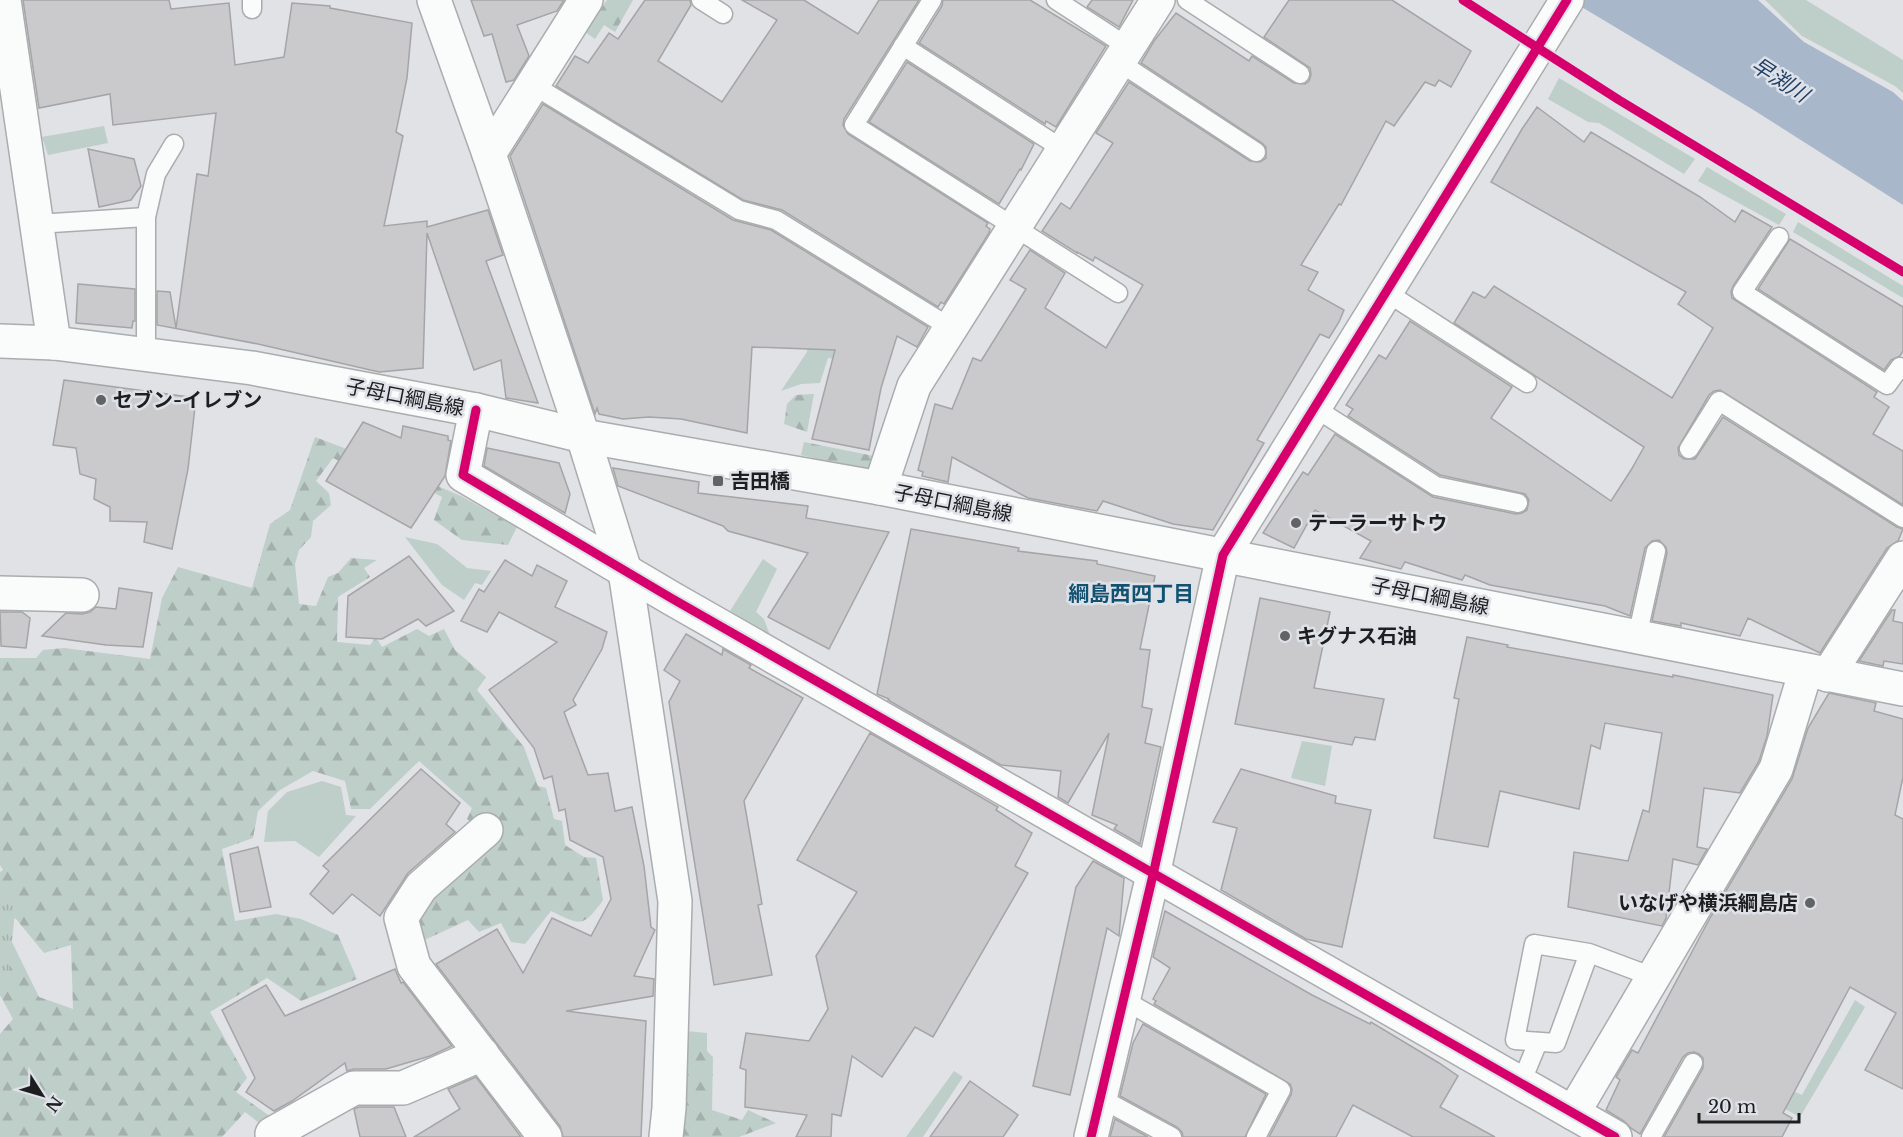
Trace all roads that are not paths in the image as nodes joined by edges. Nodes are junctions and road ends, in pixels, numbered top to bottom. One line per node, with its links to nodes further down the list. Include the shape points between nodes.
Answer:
1 (4, 0): 20 (street)
2 (434, 0): 18 (street)
3 (586, 0): 14 (street)
4 (701, 0): 10 (lane)
5 (932, 0): 11 (lane)
6 (1056, 0): 12 (lane)
7 (1158, 0): 12 (street)
8 (1186, 0): 13 (lane)
9 (1567, 0): 23 (street)
10 (723, 14)
11 (903, 46): 16 (lane); 21 (lane, via 854,125)
12 (1124, 54): 16 (street); 17 (lane)
13 (1300, 74)
14 (533, 85): 18 (street); 25 (lane, via 739,210 776,220)
15 (174, 144): 19 (lane, via 156,174)
16 (1064, 150): 21 (street)
17 (1256, 152)
18 (489, 154): 33 (street)
19 (146, 217): 20 (lane); 28 (lane)
20 (37, 225): 27 (street)
21 (1014, 228): 24 (lane); 25 (street)
22 (1779, 237): 29 (lane, via 1743,292 1887,386 1900,367)
23 (1386, 292): 30 (lane); 31 (street)
24 (1118, 293)
25 (951, 327): 35 (street, via 914,386)
26 (0, 341): 27 (street, 子母口綱島線)
27 (54, 343): 28 (street, 子母口綱島線)
28 (146, 354): 32 (street, 子母口綱島線, via 252,368)
29 (1903, 369)
30 (1527, 383)
31 (1315, 408): 36 (lane, via 1436,486); 39 (street)
32 (476, 410): 33 (street, 子母口綱島線); 41 (street, via 463,475)
33 (583, 436): 35 (street, 子母口綱島線); 41 (street)
34 (1689, 449): 37 (lane, via 1719,401)
35 (880, 488): 39 (street, 子母口綱島線)
36 (1518, 503)
37 (1903, 518)
38 (1656, 551): 44 (lane)
39 (1223, 555): 44 (street, 子母口綱島線); 48 (street)
40 (1903, 558): 45 (street)
41 (625, 571): 48 (street); 60 (street, via 675,901)
42 (0, 593): 43 (street)
43 (82, 596)
44 (1637, 637): 45 (street, 子母口綱島線)
45 (1817, 673): 46 (street, 子母口綱島線); 50 (street, via 1776,769)
46 (1903, 689)
47 (486, 830): 53 (street, via 421,886 401,918 414,966)
48 (1153, 875): 51 (street); 55 (street)
49 (1589, 953): 50 (lane); 52 (lane, via 1556,1043); 52 (lane, via 1534,944 1515,1040)
50 (1653, 977): 57 (street)
51 (1124, 1000): 56 (street); 63 (lane, via 1281,1090)
52 (1538, 1042): 55 (lane)
53 (482, 1054): 58 (street, via 403,1088 354,1088); 59 (street)
54 (1693, 1063): 65 (lane)
55 (1521, 1083): 57 (street)
56 (1100, 1098): 61 (street); 62 (lane)
57 (1573, 1113): 64 (street)
58 (272, 1134)
59 (545, 1137)
60 (666, 1137)
61 (1091, 1137)
62 (1172, 1137)
63 (1256, 1137)
64 (1615, 1137)
65 (1651, 1137)

